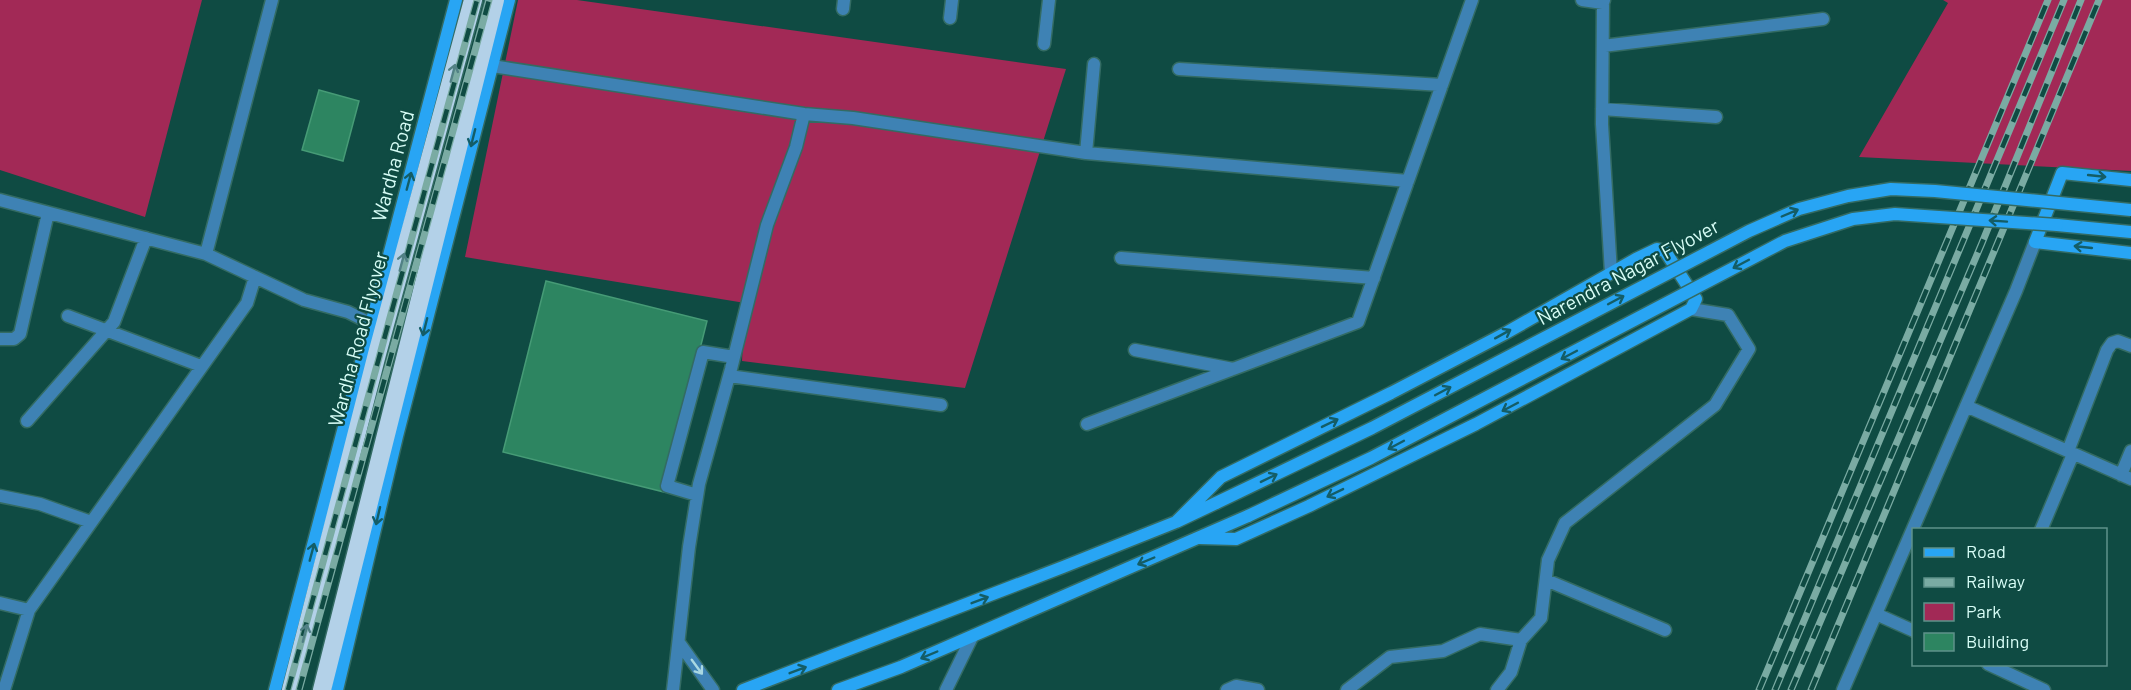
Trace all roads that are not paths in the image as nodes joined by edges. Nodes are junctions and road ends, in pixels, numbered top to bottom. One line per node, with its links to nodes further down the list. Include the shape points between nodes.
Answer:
1 (272, 0): 32 (street)
2 (456, 0): 39 (main road, Wardha Road, one-way to 2)
3 (473, 0): 75 (highway, Wardha Road Flyover, one-way to 3)
4 (495, 0): 76 (highway)
5 (509, 0): 16 (main road)
6 (952, 0): 11 (street)
7 (1049, 0): 13 (street)
8 (1472, 0): 18 (street)
9 (1582, 0): 10 (street)
10 (1604, 2): 14 (street)
11 (950, 18)
12 (1823, 19): 14 (street)
13 (1044, 45)
14 (1603, 46): 19 (street)
15 (1094, 64): 22 (street)
16 (492, 66): 20 (street); 77 (main road, one-way to 77)
17 (1179, 69): 18 (street)
18 (1442, 85): 24 (street)
19 (1602, 109): 21 (street); 34 (street)
20 (804, 114): 22 (street); 44 (street, via 767,225)
21 (1716, 117)
22 (1086, 153): 24 (street)
23 (2131, 180): 30 (main road, one-way to 23, via 2062,172)
24 (1408, 181): 36 (street)
25 (0, 200): 27 (street)
26 (2131, 210): 58 (main road, Narendra Nagar Flyover, one-way to 26, bridge, via 1372,428 1798,209 1891,189)
27 (48, 213): 29 (street); 41 (street, via 20,334 15,339)
28 (2131, 232): 62 (main road, one-way to 62, bridge, via 1895,214 1853,219 1785,241 1371,458)
29 (146, 238): 32 (street); 40 (street, via 114,322)
30 (2035, 242): 31 (main road, one-way to 30); 49 (street)
31 (2131, 253)
32 (206, 254): 35 (street)
33 (1121, 258): 36 (street)
34 (1611, 273): 37 (main road, via 1657,249 1665,251 1696,299); 58 (main road, one-way to 34, via 1221,477 1504,334)
35 (255, 277): 39 (street, via 304,300 348,312); 45 (street, via 247,303)
36 (1374, 278): 46 (street, via 1358,322)
37 (1691, 309): 62 (main road, one-way to 62, via 1476,424 1309,506 1236,539); 63 (street, via 1728,315 1749,349 1715,405 1565,523 1548,560)
38 (68, 316): 40 (street)
39 (372, 324): 74 (main road, Wardha Road, one-way to 39)
40 (106, 331): 45 (street); 50 (street)
41 (0, 339)
42 (2131, 346): 53 (street, via 2118,341 2107,350)
43 (1135, 350): 46 (street)
44 (734, 357): 47 (street); 55 (street, via 703,352 667,486)
45 (201, 366): 57 (street)
46 (1234, 369): 51 (street)
47 (729, 376): 48 (street); 55 (street)
48 (941, 405)
49 (1966, 406): 53 (street); 59 (street)
50 (27, 421)
51 (1088, 424)
52 (2131, 451): 54 (street)
53 (2071, 453): 54 (street); 60 (street)
54 (2126, 477)
55 (697, 495): 71 (street)
56 (0, 496): 57 (street, via 40,504)
57 (91, 522): 65 (street)
58 (1176, 522): 80 (main road, Narendra Nagar Flyover, one-way to 58)
59 (1913, 528)
60 (2042, 528)
61 (1912, 531): 66 (street)
62 (1200, 538): 69 (main road, one-way to 69)
63 (1546, 580): 67 (street); 70 (street, via 1541,618)
64 (0, 603): 65 (street)
65 (29, 610): 73 (street)
66 (1876, 614): 68 (street); 87 (street)
67 (1665, 630)
68 (1912, 630)
69 (972, 637): 81 (main road, one-way to 81); 82 (street)
70 (1521, 640): 85 (street, via 1480,634 1443,651 1389,657); 86 (street, via 1511,672)
71 (680, 644): 78 (street); 79 (street, one-way to 79)
72 (1992, 666): 88 (street)
73 (4, 690)
74 (275, 690)
75 (291, 690)
76 (322, 690)
77 (337, 690)
78 (674, 690)
79 (713, 690)
80 (743, 690)
81 (838, 690)
82 (946, 690)
83 (1227, 690): 84 (street, via 1236,686)
84 (1258, 690)
85 (1347, 690)
86 (1497, 690)
87 (1843, 690)
88 (2044, 690)

